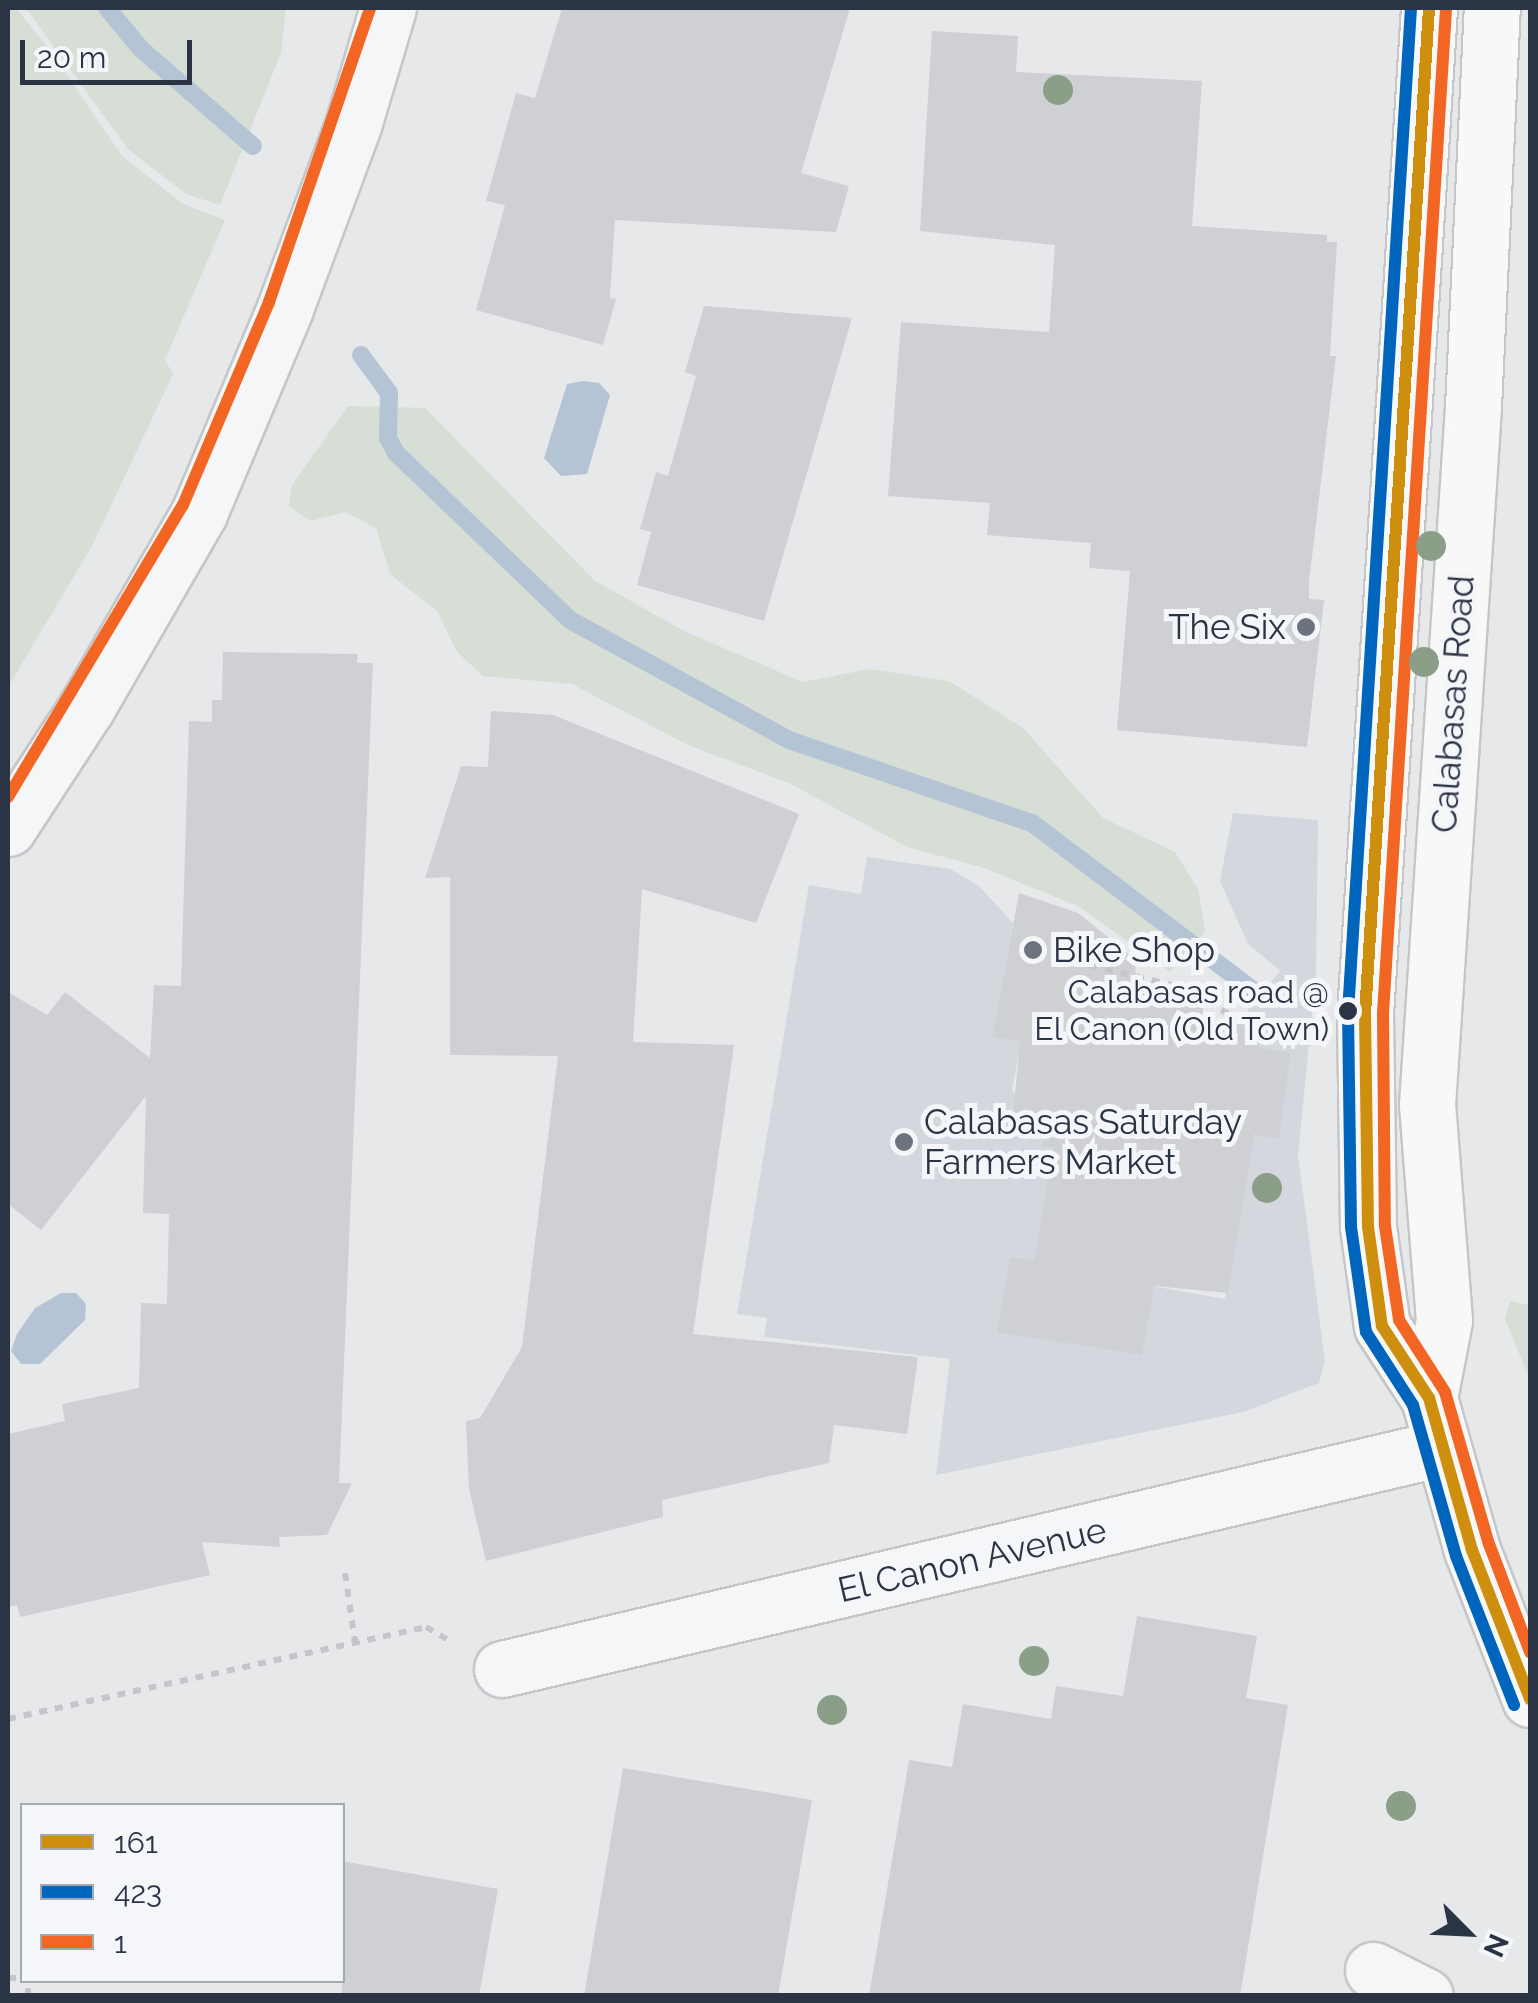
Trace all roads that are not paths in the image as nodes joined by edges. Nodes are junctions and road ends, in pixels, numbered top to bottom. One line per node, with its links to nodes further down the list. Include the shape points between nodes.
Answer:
1 (388, 8): 4 (street, via 291,292 199,513)
2 (1428, 8): 5 (main road, Calabasas Road, via 1365,1014 1368,1227 1382,1326)
3 (1492, 8): 5 (main road, Calabasas Road, via 1474,407 1426,1105 1444,1320)
4 (8, 828)
5 (1435, 1424): 6 (street, El Canon Avenue); 7 (main road, Calabasas Road, via 1504,1640)
6 (502, 1669)
7 (1530, 1699)
8 (1373, 1970): 9 (street)
9 (1425, 1996)

